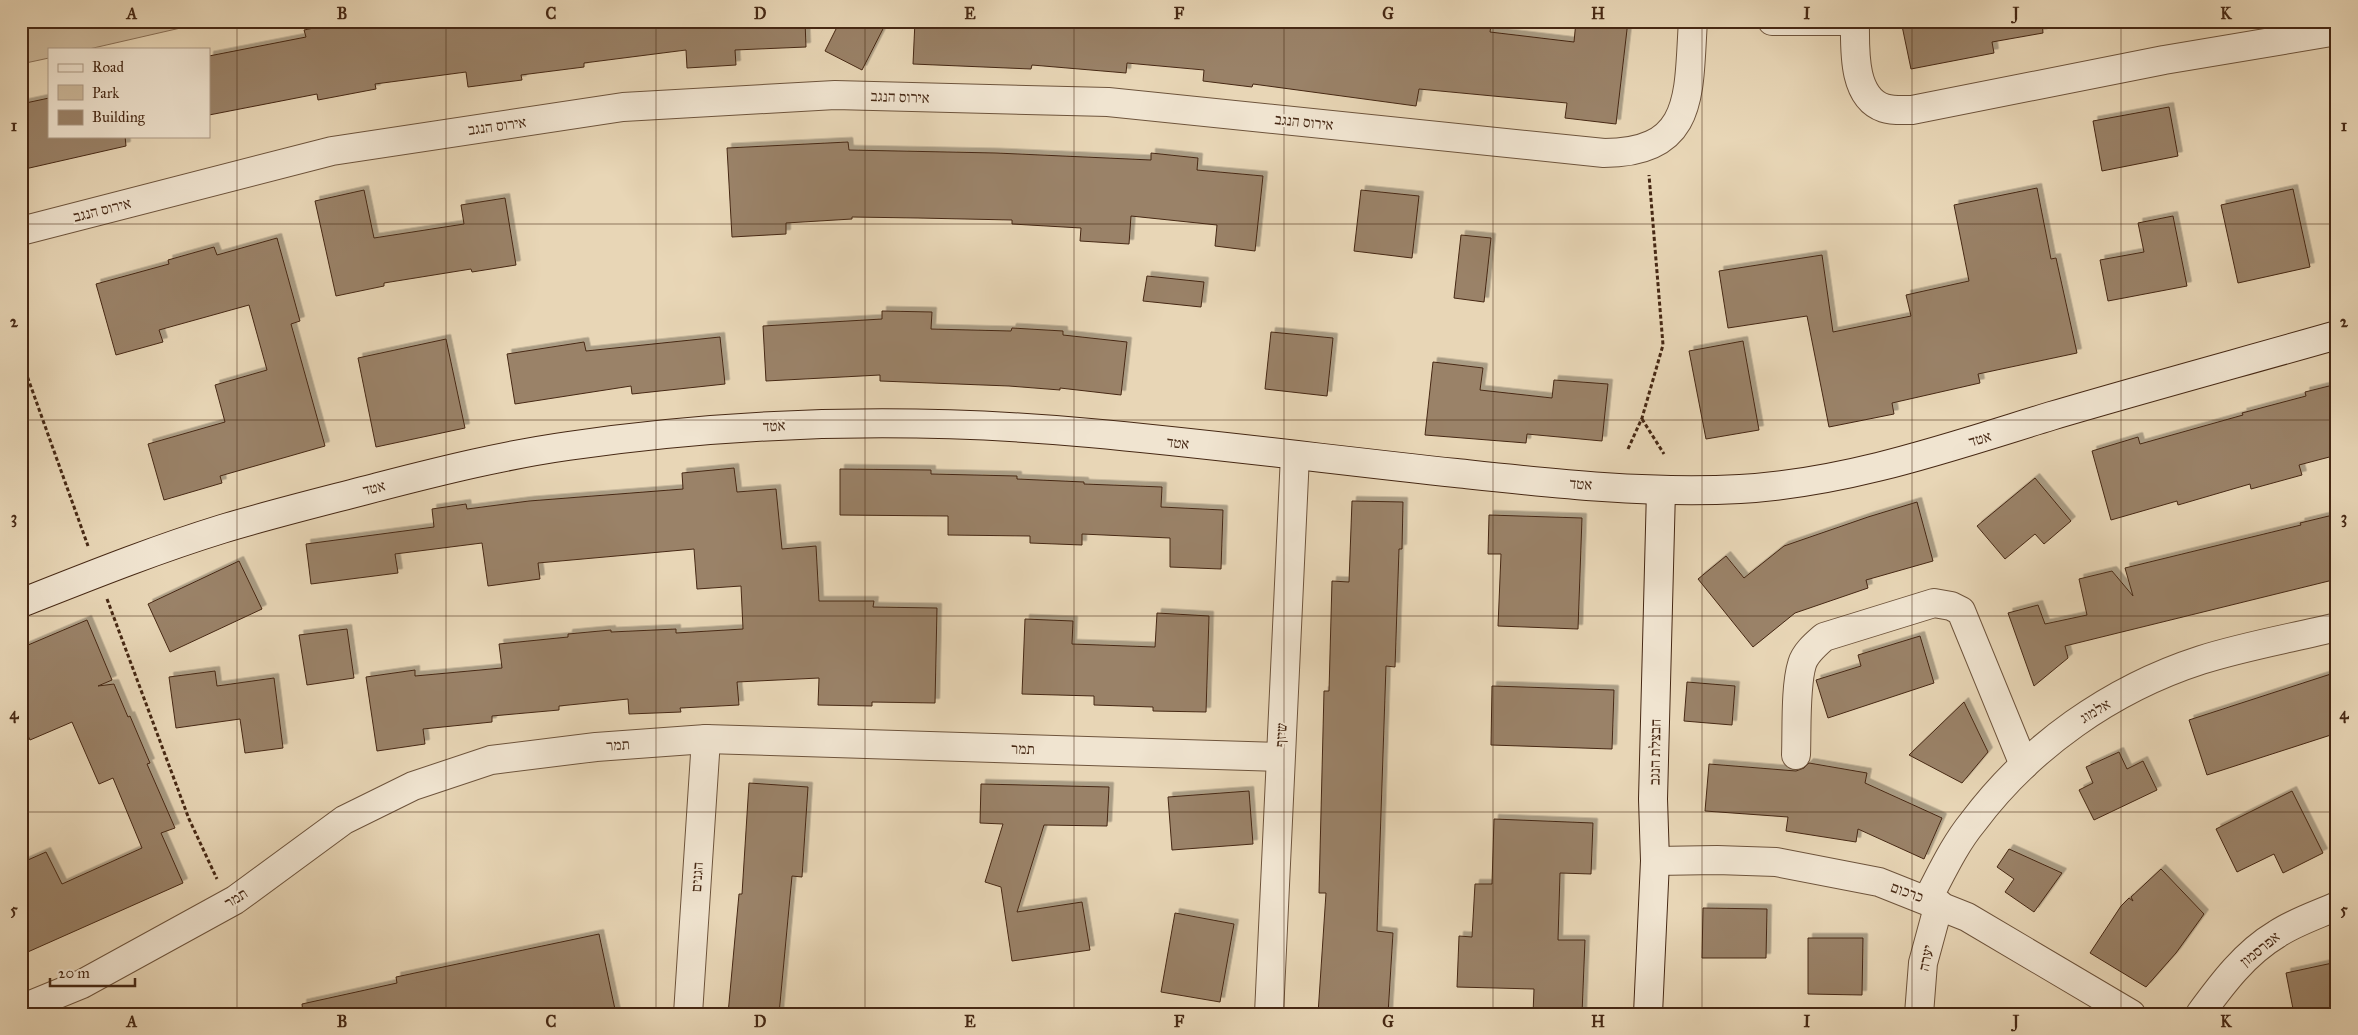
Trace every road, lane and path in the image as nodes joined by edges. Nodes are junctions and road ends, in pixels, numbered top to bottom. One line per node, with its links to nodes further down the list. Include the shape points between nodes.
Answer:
1 (1693, 21): 5 (street, אירוס הנגב, via 1685,106 1675,126)
2 (1772, 21): 3 (street)
3 (1853, 21): 4 (street, via 1863,86 1875,103 1896,110 1912,110 2164,60)
4 (2337, 32)
5 (1647, 147): 6 (street, אירוס הנגב, via 1604,153 1108,102 835,95 624,107 332,151); 9 (path, via 1663,345)
6 (21, 231)
7 (2337, 334): 13 (street, אטד, via 1934,453 1862,470 1748,489)
8 (21, 358): 14 (path)
9 (1642, 418): 10 (path); 11 (path)
10 (1628, 449)
11 (1664, 454)
12 (1295, 455): 13 (street, אטד, via 1514,479); 14 (street, אטד, via 1085,432 937,426 771,426 633,438 564,446 448,469 225,528); 19 (street, שיזף)
13 (1661, 490): 21 (street, חבצלת הנגב, via 1653,799)
14 (97, 574): 15 (street, אטד); 22 (path, via 189,819 218,880)
15 (21, 603)
16 (2337, 628): 20 (street, אלמוג, via 2201,660 2164,675 2120,696 2072,725)
17 (706, 739): 19 (street, תמר); 22 (street, תמר, via 596,747 491,760 413,786 344,820); 26 (street, הגנים)
18 (1796, 755): 20 (street, via 1802,663 1812,648 1824,637 1934,603 1961,611)
19 (1280, 757): 27 (street, שיזף)
20 (2024, 765): 23 (street, אלמוג, via 2000,788 1972,823)
21 (1655, 861): 23 (street, כרכום, via 1776,862 1879,882); 28 (street, חבצלת הנגב)
22 (235, 900): 25 (street, תמר, via 82,984)
23 (1933, 902): 29 (street, יערה); 30 (street, כרכום, via 1967,917)
24 (2337, 906): 31 (street, אפרסמון, via 2277,934 2246,958)
25 (21, 1009)
26 (688, 1014)
27 (1269, 1014)
28 (1648, 1014)
29 (1919, 1014)
30 (2131, 1014)
31 (2200, 1014)

